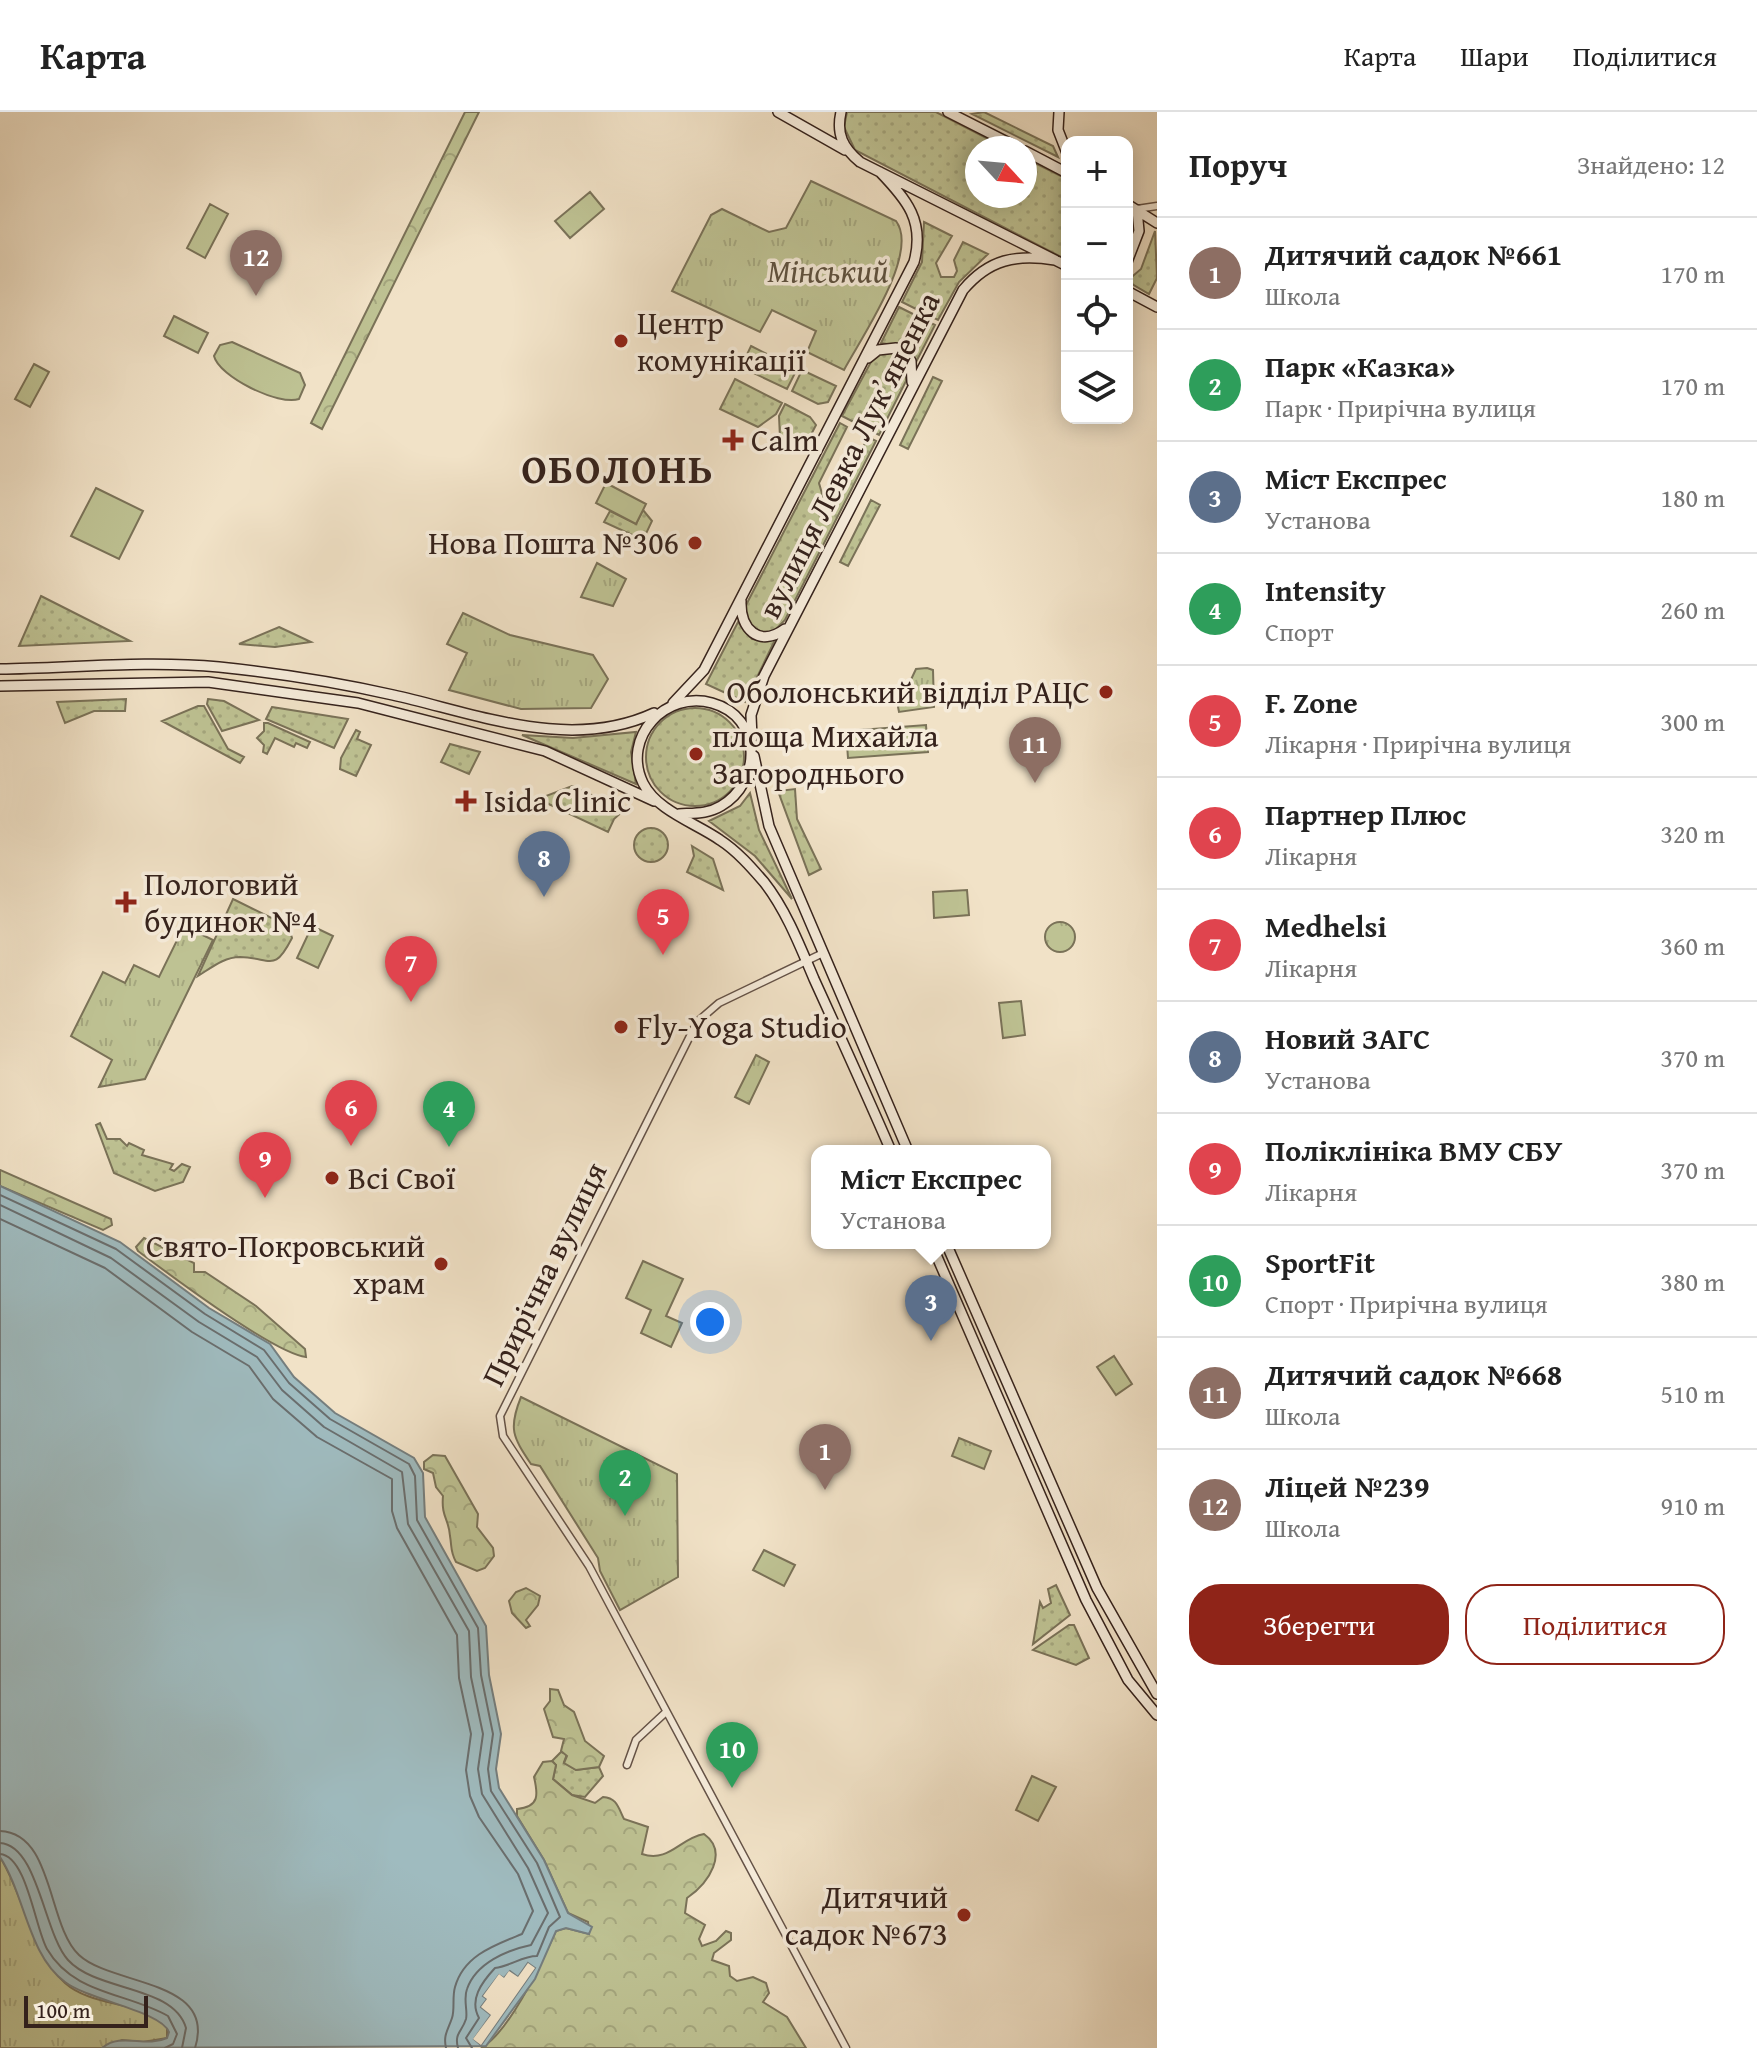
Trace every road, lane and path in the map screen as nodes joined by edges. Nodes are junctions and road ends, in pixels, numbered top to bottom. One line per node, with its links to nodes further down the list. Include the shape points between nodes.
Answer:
1 (778, 112): 8 (main road)
2 (841, 112): 8 (main road, via 841,139)
3 (948, 112): 5 (main road)
4 (1059, 112): 6 (main road)
5 (995, 136)
6 (1061, 138)
7 (1037, 157): 9 (main road)
8 (860, 162): 10 (main road)
9 (1061, 170)
10 (880, 172): 16 (main road); 20 (main road, вулиця Левка Лукʼяненка, via 907,200 915,216 918,246)
11 (1157, 206): 13 (street)
12 (1133, 208): 13 (main road)
13 (1137, 210): 14 (main road); 15 (main road, via 1139,231)
14 (1157, 223)
15 (1133, 246)
16 (1055, 260): 17 (main road); 21 (main road, вулиця Левка Лукʼяненка, via 999,260 978,273 963,290)
17 (1061, 263)
18 (1133, 294): 19 (main road)
19 (1157, 307)
20 (858, 369): 21 (main road, via 878,350 896,348 911,361); 22 (main road, вулиця Левка Лукʼяненка)
21 (910, 389): 23 (main road, вулиця Левка Лукʼяненка)
22 (741, 597): 23 (main road, via 742,621 751,633 777,635); 26 (main road, вулиця Левка Лукʼяненка, via 704,670)
23 (791, 623): 28 (main road, вулиця Левка Лукʼяненка, via 755,697)
24 (0, 669): 27 (main road, via 227,668 349,686 550,729 613,727)
25 (0, 686): 29 (main road, via 208,682 358,703 545,751)
26 (671, 705): 27 (main road); 28 (main road, via 686,700 715,703 736,718)
27 (661, 710): 29 (main road, via 642,735 638,766 643,783)
28 (752, 745): 30 (main road, via 743,784 732,798 718,808); 31 (main road, via 769,826)
29 (662, 805): 30 (main road)
30 (679, 814): 32 (main road, via 722,841 766,885)
31 (821, 954): 32 (street, Прирічна вулиця); 34 (main road)
32 (807, 962): 33 (main road); 38 (street, Прирічна вулиця, via 719,1003 697,1022 500,1416 503,1436 589,1566)
33 (888, 1145)
34 (905, 1145)
35 (934, 1249): 39 (main road, via 1086,1600 1128,1680)
36 (949, 1249): 37 (main road, via 1097,1588)
37 (1157, 1694)
38 (666, 1712): 40 (street, via 636,1740); 41 (street, Прирічна вулиця)
39 (1157, 1715)
40 (627, 1765)
41 (846, 2048)

